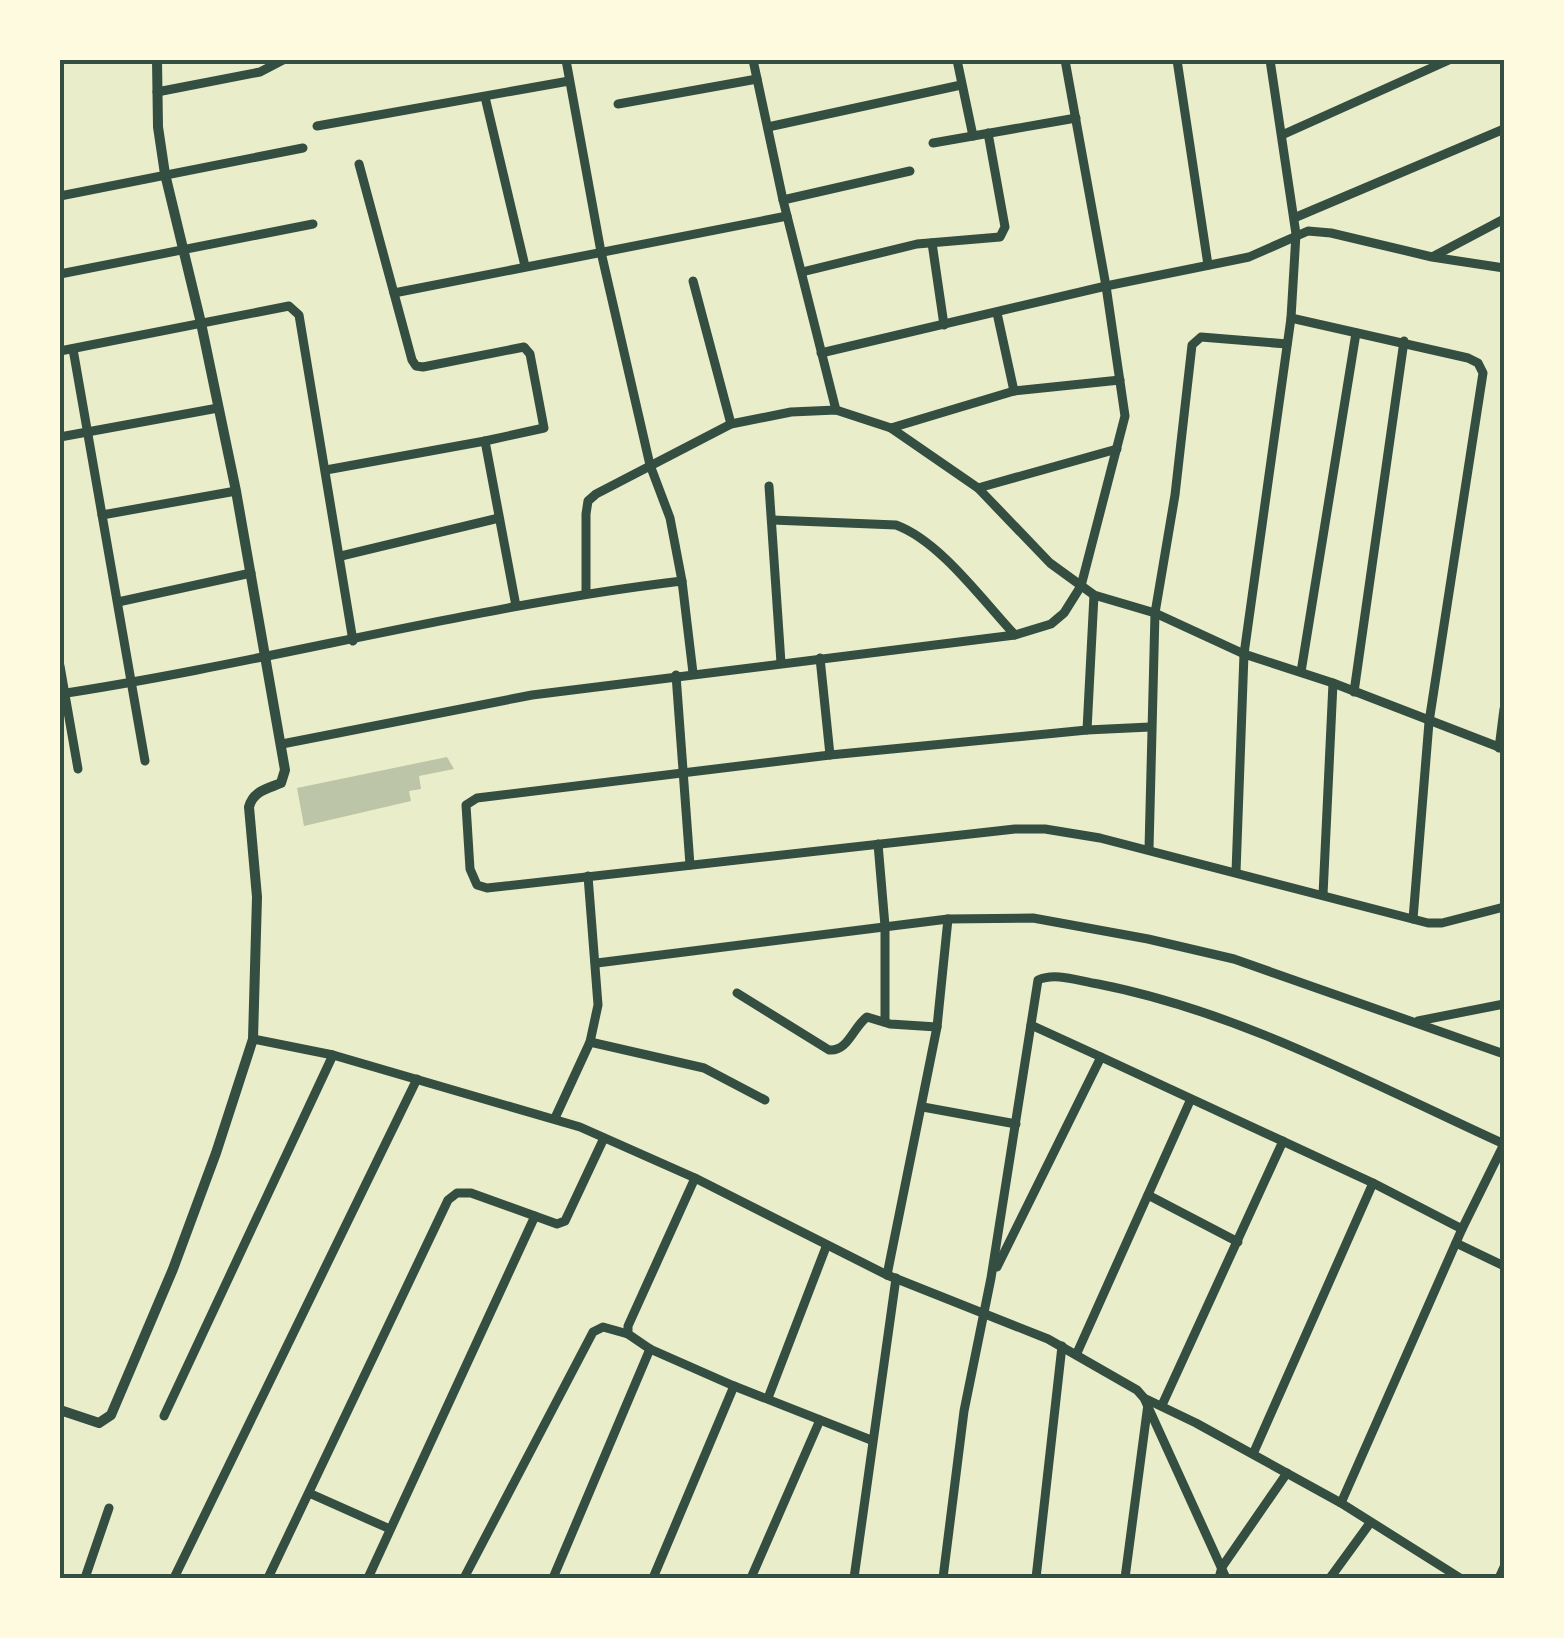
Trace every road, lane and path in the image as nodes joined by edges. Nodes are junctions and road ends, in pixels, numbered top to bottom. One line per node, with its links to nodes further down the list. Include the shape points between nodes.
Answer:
1 (157, 60): 13 (street)
2 (283, 60): 13 (street, via 260,72)
3 (566, 60): 11 (street)
4 (753, 60): 10 (street)
5 (957, 60): 12 (street)
6 (1066, 60): 16 (street)
7 (1177, 60): 39 (street)
8 (1270, 60): 21 (street)
9 (1450, 60): 21 (street)
10 (758, 79): 15 (street); 18 (street)
11 (569, 80): 14 (street); 37 (street)
12 (962, 85): 18 (street); 22 (street)
13 (157, 92): 27 (street)
14 (485, 96): 17 (street); 40 (street)
15 (618, 104)
16 (1076, 118): 20 (street); 45 (street)
17 (317, 126)
18 (768, 127): 29 (street)
19 (1504, 129): 31 (street)
20 (988, 133): 22 (street); 35 (street, via 1004,233)
21 (1282, 135): 31 (street)
22 (973, 136): 23 (street)
23 (933, 144)
24 (303, 148): 27 (street)
25 (359, 164): 46 (street)
26 (910, 171): 29 (street)
27 (165, 174): 28 (street); 36 (street)
28 (60, 196)
29 (783, 200): 30 (street)
30 (788, 216): 37 (street); 42 (street)
31 (1294, 218): 34 (street)
32 (1504, 219): 38 (street)
33 (314, 224): 36 (street)
34 (1296, 234): 38 (street, via 1331,233); 39 (street, via 1266,252); 48 (street)
35 (932, 243): 42 (street); 50 (street)
36 (181, 249): 43 (street); 49 (street)
37 (601, 252): 40 (street); 67 (street)
38 (1432, 257): 41 (street)
39 (1208, 265): 45 (street)
40 (525, 266): 46 (street)
41 (1504, 268)
42 (802, 272): 56 (street)
43 (60, 274)
44 (693, 281): 61 (street)
45 (1106, 286): 47 (street); 57 (street)
46 (394, 293): 65 (street, via 416,366 527,348 544,428)
47 (997, 313): 50 (street); 58 (street)
48 (1291, 318): 51 (street); 53 (street)
49 (201, 323): 54 (street); 59 (street); 68 (street, via 295,308)
50 (944, 325): 56 (street)
51 (1356, 333): 52 (street); 91 (street)
52 (1404, 342): 96 (street); 99 (street, via 1474,360 1483,373)
53 (1287, 344): 83 (street, via 1194,341); 86 (street)
54 (73, 348): 55 (street); 63 (street)
55 (60, 351)
56 (821, 353): 60 (street)
57 (1120, 380): 58 (street); 66 (street, via 1125,416)
58 (1014, 391): 62 (street)
59 (218, 408): 63 (street); 71 (street)
60 (836, 410): 61 (street); 62 (street)
61 (732, 424): 67 (street)
62 (891, 428): 70 (street)
63 (88, 431): 64 (street); 72 (street)
64 (60, 436)
65 (485, 441): 68 (street); 73 (street)
66 (1117, 449): 70 (street); 78 (street)
67 (650, 464): 77 (street, via 670,518); 79 (street, via 588,502)
68 (326, 470): 75 (street)
69 (769, 486): 74 (street)
70 (978, 488): 78 (street)
71 (236, 491): 72 (street); 76 (street)
72 (102, 515): 81 (street)
73 (500, 518): 75 (street); 82 (street)
74 (772, 520): 84 (street, via 910,530); 89 (street)
75 (341, 556): 85 (street)
76 (252, 573): 81 (street); 87 (street)
77 (682, 582): 79 (street); 92 (street)
78 (1081, 586): 80 (street); 84 (street, via 1051,624)
79 (586, 593): 82 (street)
80 (1094, 594): 83 (street); 101 (street)
81 (118, 602): 94 (street)
82 (516, 606): 85 (street)
83 (1155, 613): 86 (street); 100 (street)
84 (1015, 635): 88 (street)
85 (353, 640): 87 (street)
86 (1244, 654): 91 (street); 111 (street)
87 (267, 656): 94 (street); 102 (street)
88 (820, 658): 89 (street); 104 (street)
89 (781, 663): 92 (street)
90 (60, 666): 97 (street)
91 (1301, 672): 95 (street)
92 (693, 673): 93 (street)
93 (676, 675): 102 (street, via 532,695); 107 (street)
94 (132, 682): 97 (street); 105 (street)
95 (1333, 684): 96 (street); 113 (street)
96 (1354, 692): 99 (street)
97 (63, 694): 106 (street)
98 (1504, 709): 103 (street)
99 (1430, 722): 103 (street); 116 (street)
100 (1150, 727): 101 (street); 109 (street)
101 (1088, 730): 104 (street)
102 (282, 744): 125 (street, via 284,777 251,798 249,807 257,897)
103 (1502, 749)
104 (830, 755): 107 (street)
105 (146, 761)
106 (78, 768)
107 (684, 773): 110 (street); 112 (street, via 506,793 466,806 477,885)
108 (878, 844): 109 (street, via 1044,829); 110 (street); 117 (street)
109 (1149, 849): 111 (street)
110 (690, 864): 112 (street)
111 (1236, 872): 113 (street)
112 (588, 876): 118 (street)
113 (1324, 895): 116 (street)
114 (1504, 907): 116 (street, via 1442,922)
115 (948, 919): 117 (street); 121 (street, via 1033,918 1148,939); 124 (street)
116 (1412, 920)
117 (885, 926): 118 (street); 122 (street)
118 (597, 963): 126 (street)
119 (738, 994): 122 (street, via 828,1050 842,1048 864,1018)
120 (1504, 1004): 121 (street)
121 (1418, 1021): 127 (street)
122 (884, 1022): 124 (street)
123 (1030, 1025): 129 (street); 135 (street); 138 (street, via 1034,987 1044,977 1128,990 1228,1020)
124 (937, 1027): 133 (street)
125 (252, 1039): 128 (street); 160 (street, via 179,1253 111,1415 99,1423)
126 (590, 1042): 131 (street, via 704,1068); 134 (street)
127 (1504, 1054)
128 (333, 1055): 130 (street); 161 (street)
129 (1101, 1057): 132 (street); 150 (street)
130 (417, 1079): 134 (street); 175 (street)
131 (765, 1100)
132 (1190, 1101): 137 (street); 142 (street)
133 (922, 1108): 135 (street); 149 (street)
134 (555, 1118): 136 (street)
135 (1016, 1124): 150 (street)
136 (604, 1138): 140 (street); 143 (street, via 565,1222)
137 (1283, 1140): 141 (street); 145 (street)
138 (1504, 1144): 139 (street)
139 (1501, 1162): 144 (street)
140 (695, 1178): 147 (street); 152 (street)
141 (1372, 1183): 144 (street); 164 (street)
142 (1148, 1195): 145 (street); 155 (street)
143 (535, 1216): 166 (street, via 470,1193 448,1200); 170 (street)
144 (1462, 1229): 146 (street)
145 (1238, 1242): 159 (street)
146 (1456, 1243): 148 (street); 167 (street)
147 (826, 1246): 149 (street); 157 (street)
148 (1504, 1266)
149 (892, 1277): 151 (street); 163 (street)
150 (992, 1278): 151 (street)
151 (982, 1313): 153 (street); 183 (street)
152 (628, 1334): 154 (street); 178 (street, via 604,1327 593,1332)
153 (1062, 1346): 155 (street); 184 (street)
154 (650, 1349): 156 (street); 179 (street)
155 (1077, 1352): 158 (street)
156 (734, 1386): 157 (street); 180 (street)
157 (768, 1398): 162 (street)
158 (1146, 1401): 159 (street); 171 (street); 185 (street)
159 (1162, 1404): 164 (street)
160 (60, 1410)
161 (164, 1416)
162 (820, 1420): 163 (street); 181 (street)
163 (871, 1440): 182 (street)
164 (1253, 1454): 165 (street)
165 (1287, 1474): 167 (street); 171 (street)
166 (309, 1492): 170 (street); 176 (street)
167 (1341, 1504): 169 (street)
168 (110, 1508): 174 (street)
169 (1370, 1523): 173 (street); 188 (street)
170 (390, 1529): 177 (street)
171 (1222, 1567): 186 (street); 187 (street)
172 (1504, 1567): 189 (street)
173 (1453, 1576)
174 (85, 1578)
175 (174, 1578)
176 (268, 1578)
177 (368, 1578)
178 (464, 1578)
179 (554, 1578)
180 (653, 1578)
181 (751, 1578)
182 (854, 1578)
183 (943, 1578)
184 (1036, 1578)
185 (1124, 1578)
186 (1218, 1578)
187 (1226, 1578)
188 (1330, 1578)
189 (1499, 1578)

